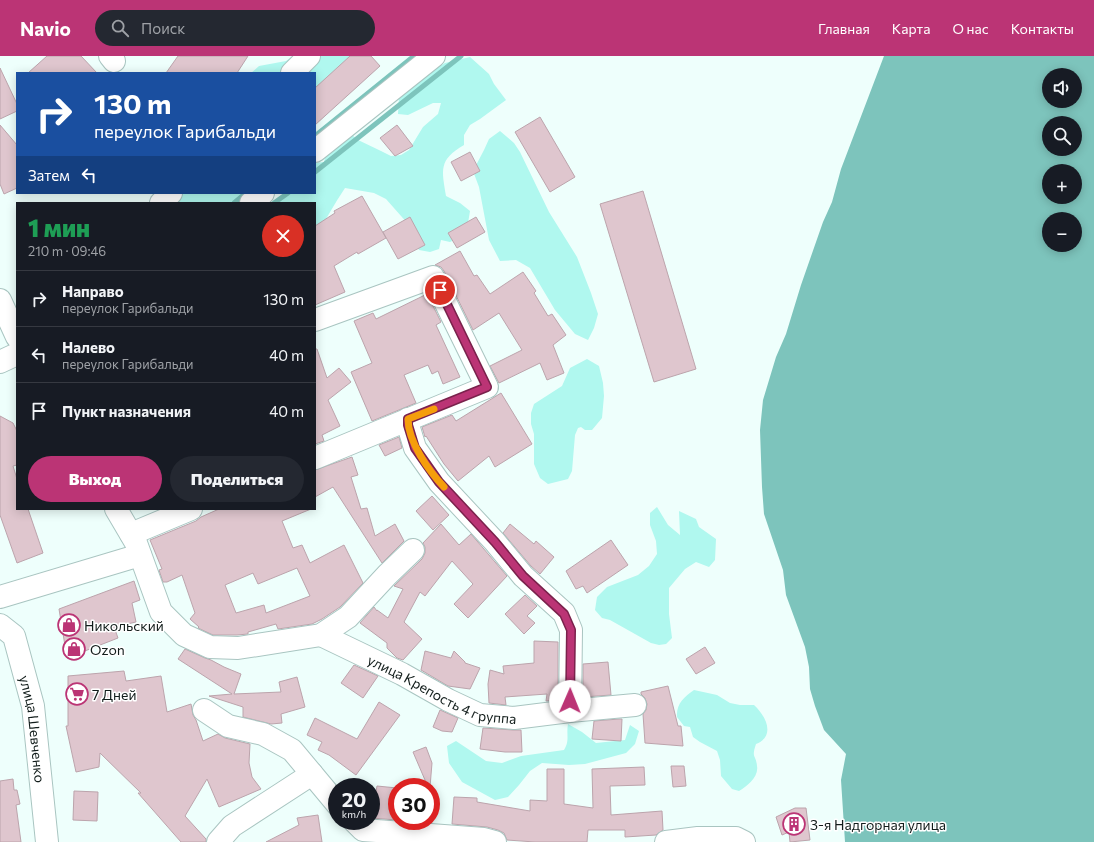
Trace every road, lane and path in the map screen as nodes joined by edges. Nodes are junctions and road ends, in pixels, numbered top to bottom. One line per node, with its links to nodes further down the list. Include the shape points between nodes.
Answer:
1 (309, 56): 3 (street)
2 (434, 56): 4 (street)
3 (293, 72)
4 (316, 149)
5 (170, 194): 7 (street)
6 (262, 194): 8 (street)
7 (162, 202)
8 (252, 202)
9 (0, 300): 11 (street)
10 (316, 320): 14 (street, via 433,277 487,387)
11 (16, 335)
12 (16, 354): 13 (street)
13 (0, 362)
14 (408, 419): 15 (street); 25 (street, via 415,448 439,482 523,576 564,614 571,630)
15 (316, 458)
16 (117, 510): 18 (street)
17 (189, 510): 18 (street)
18 (136, 544): 20 (street); 22 (street, via 161,612 184,635 210,647 238,648)
19 (413, 550): 22 (street, via 348,617)
20 (0, 597)
21 (0, 625): 30 (street, улица Шевченко, via 14,636 34,706)
22 (321, 636): 25 (street, улица Крепость 4 группа, via 402,674 480,715 514,718)
23 (634, 705): 25 (street, улица Крепость 4 группа)
24 (204, 710): 26 (street, via 228,726 263,734 292,750)
25 (570, 711)
26 (312, 774): 27 (street); 31 (street, via 232,826)
27 (328, 793)
28 (363, 830): 32 (street)
29 (740, 840): 33 (street, via 698,838)
30 (47, 842)
31 (218, 842)
32 (495, 842)
33 (666, 842)

